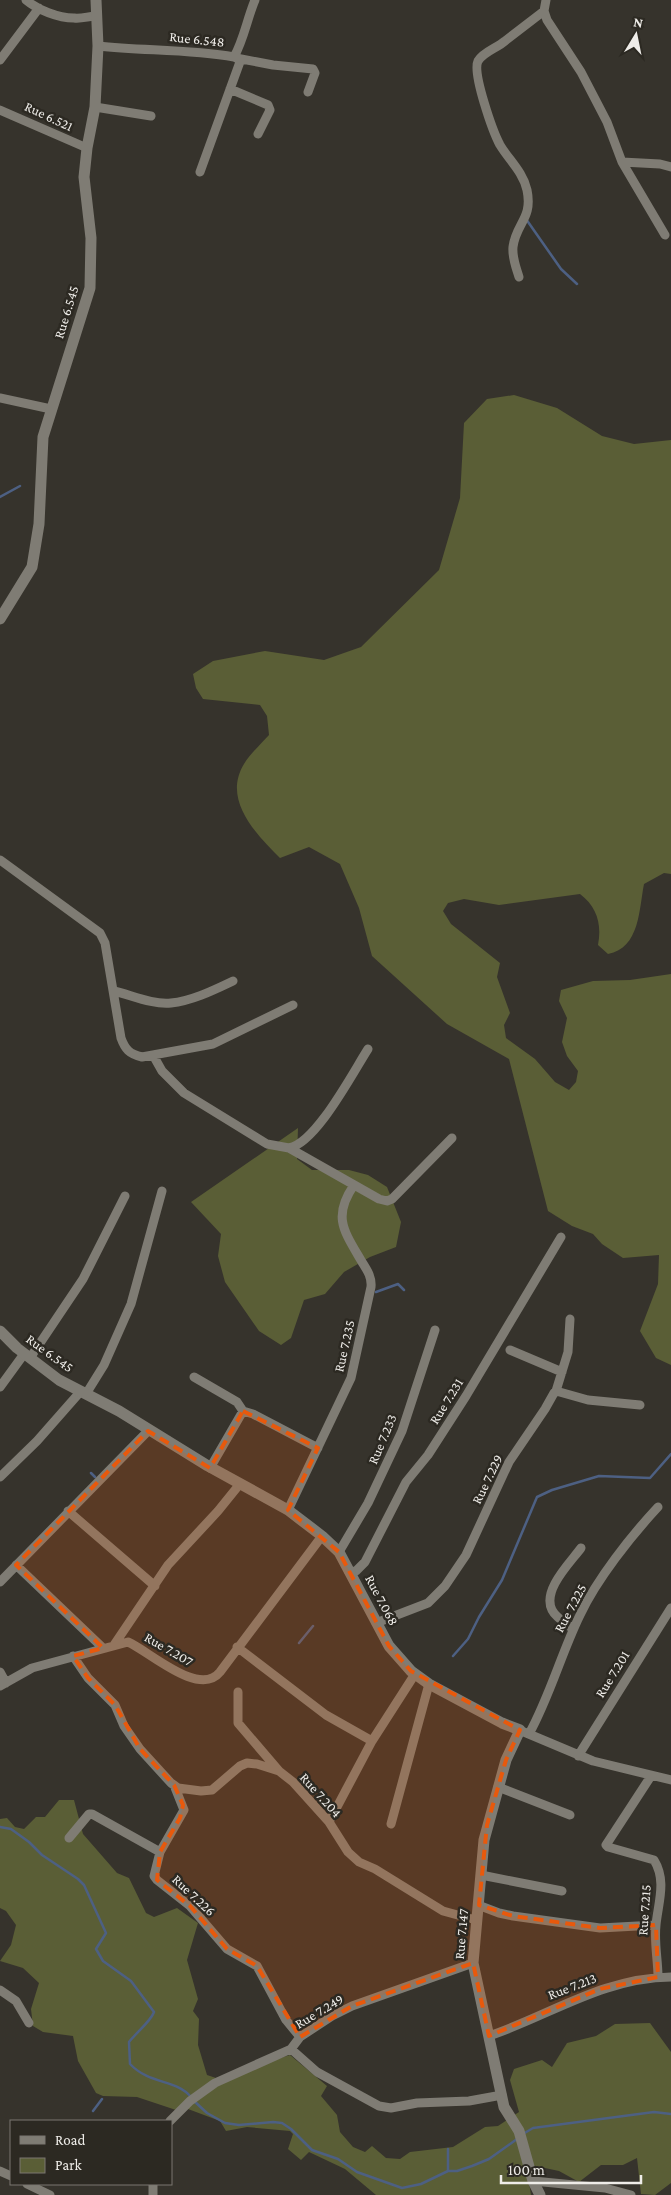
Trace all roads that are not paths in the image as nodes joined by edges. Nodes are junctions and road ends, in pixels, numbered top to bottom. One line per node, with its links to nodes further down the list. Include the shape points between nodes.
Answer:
1 (26, 0): 5 (street)
2 (96, 0): 7 (street, Rue 6.545)
3 (255, 0): 9 (street, Rue 6.548, via 246,19)
4 (546, 0): 6 (street)
5 (39, 8): 7 (street, via 73,19); 10 (street)
6 (544, 11): 18 (street, via 594,97); 22 (street, via 486,54 477,65 476,79 499,142 522,174 527,189 528,213 513,246)
7 (97, 16): 8 (street, Rue 6.545)
8 (98, 46): 9 (street, Rue 6.548, via 192,50); 13 (street, Rue 6.545)
9 (238, 58): 11 (street); 12 (street, via 313,69 315,73)
10 (0, 60)
11 (230, 89): 16 (street, via 268,105 270,110); 20 (street)
12 (308, 92)
13 (94, 107): 15 (street); 17 (street, Rue 6.545)
14 (0, 110): 17 (street, Rue 6.521)
15 (151, 116)
16 (258, 134)
17 (87, 148): 24 (street, Rue 6.545, via 84,177 91,238 90,288)
18 (622, 162): 19 (street); 21 (street)
19 (671, 167)
20 (200, 172)
21 (666, 235)
22 (519, 277)
23 (0, 398): 24 (street)
24 (51, 409): 25 (street, Rue 6.545, via 43,437 34,560)
25 (0, 619)
26 (0, 860): 28 (street, via 100,933 105,943)
27 (233, 982): 28 (street, via 170,1004)
28 (114, 991): 31 (street, via 124,1046 134,1055)
29 (293, 1005): 31 (street, via 212,1044)
30 (368, 1050): 33 (street, via 318,1127 302,1143)
31 (153, 1055): 33 (street, via 162,1071 184,1094 267,1144)
32 (452, 1138): 34 (street, via 392,1199 379,1199)
33 (288, 1148): 34 (street)
34 (354, 1185): 51 (street, Rue 7.235, via 344,1202 342,1217 349,1240 371,1277 371,1287 351,1378)
35 (162, 1191): 47 (street, via 131,1304 104,1365)
36 (125, 1196): 42 (street, via 83,1279)
37 (561, 1237): 62 (street, Rue 7.231, via 466,1396 406,1482 364,1562 356,1571)
38 (570, 1320): 43 (street, Rue 7.229, via 568,1352)
39 (435, 1330): 60 (street, Rue 7.233, via 402,1431 368,1502)
40 (0, 1331): 42 (street, Rue 6.545)
41 (510, 1350): 43 (street)
42 (27, 1356): 45 (street); 47 (street, Rue 6.545, via 58,1380)
43 (562, 1372): 46 (street, Rue 7.229)
44 (194, 1377): 49 (street, via 237,1402)
45 (0, 1388)
46 (556, 1391): 48 (street, via 588,1400); 66 (street, Rue 7.229, via 509,1462 466,1555 445,1586 428,1603)
47 (84, 1392): 50 (street, Rue 7.068); 53 (street)
48 (640, 1405)
49 (243, 1411): 51 (street); 52 (street)
50 (148, 1431): 52 (street, Rue 7.068); 57 (street)
51 (318, 1448): 56 (street, Rue 7.235)
52 (210, 1468): 54 (street, Rue 7.068)
53 (0, 1477)
54 (239, 1485): 56 (street, Rue 7.068); 64 (street, via 168,1565)
55 (658, 1507): 67 (street, Rue 7.225, via 592,1594)
56 (288, 1510): 58 (street, Rue 7.068)
57 (68, 1511): 61 (street); 64 (street)
58 (322, 1536): 60 (street, Rue 7.068); 69 (street, Rue 7.207)
59 (581, 1548): 67 (street, via 553,1587 549,1601 553,1612)
60 (339, 1552): 62 (street, Rue 7.068)
61 (16, 1566): 63 (street); 70 (street)
62 (349, 1572): 66 (street, Rue 7.068)
63 (0, 1582)
64 (155, 1586): 68 (street)
65 (671, 1608): 79 (street, Rue 7.201)
66 (376, 1623): 73 (street, Rue 7.068, via 389,1646)
67 (573, 1629): 77 (street, Rue 7.225)
68 (114, 1646): 69 (street, Rue 7.207, via 128,1642 180,1674 204,1679 218,1675); 70 (street, Rue 7.207)
69 (237, 1647): 78 (street, via 326,1715)
70 (103, 1648): 71 (street, Rue 7.207)
71 (73, 1656): 74 (street, Rue 7.207, via 32,1668); 83 (street, via 88,1678 115,1705 124,1726 150,1761)
72 (0, 1672): 74 (street)
73 (415, 1674): 75 (street, Rue 7.068); 78 (street)
74 (3, 1684)
75 (429, 1684): 77 (street, Rue 7.068); 87 (street)
76 (238, 1692): 80 (street, via 238,1723)
77 (524, 1732): 79 (street, Rue 7.068); 84 (street, Rue 7.147, via 506,1760)
78 (372, 1741): 86 (street)
79 (578, 1756): 81 (street, Rue 7.068)
80 (279, 1771): 83 (street, Rue 7.204, via 247,1763 212,1790 192,1791); 86 (street, Rue 7.204)
81 (651, 1776): 82 (street, Rue 7.068); 94 (street, Rue 7.215, via 606,1845 654,1860 659,1868 661,1884)
82 (671, 1780)
83 (174, 1785): 89 (street, via 184,1810)
84 (498, 1787): 85 (street); 90 (street, Rue 7.147, via 484,1840)
85 (570, 1815)
86 (329, 1822): 93 (street, Rue 7.204, via 348,1852 359,1862 376,1869 443,1911)
87 (391, 1824)
88 (69, 1838): 89 (street, via 92,1814)
89 (160, 1852): 101 (street, Rue 7.226, via 154,1876 156,1880 190,1906 227,1949 256,1966 286,2020)
90 (481, 1875): 91 (street); 92 (street, Rue 7.147)
91 (562, 1892)
92 (478, 1905): 93 (street, Rue 7.147); 94 (street, via 513,1916 600,1928)
93 (476, 1920): 95 (street, Rue 7.147)
94 (656, 1925): 96 (street, Rue 7.215)
95 (472, 1963): 100 (street, Rue 7.147); 101 (street, Rue 7.249, via 352,2006)
96 (658, 1977): 97 (street, Rue 7.213); 100 (street, Rue 7.213, via 600,1989 548,2010 520,2026)
97 (671, 1977)
98 (0, 1990): 99 (street, via 16,2001)
99 (29, 2023)
100 (488, 2036): 103 (street, Rue 7.147)
101 (300, 2037): 102 (street, Rue 7.249)
102 (291, 2049): 103 (street, via 317,2072 372,2102 391,2108); 104 (street, Rue 7.249, via 214,2083)
103 (502, 2095): 105 (street, Rue 7.147, via 504,2107 520,2131)
104 (171, 2120)
105 (533, 2180): 108 (street, Rue 7.147); 109 (street, via 604,2188)
106 (29, 2185): 107 (street)
107 (50, 2195)
108 (540, 2195)
109 (631, 2195)

